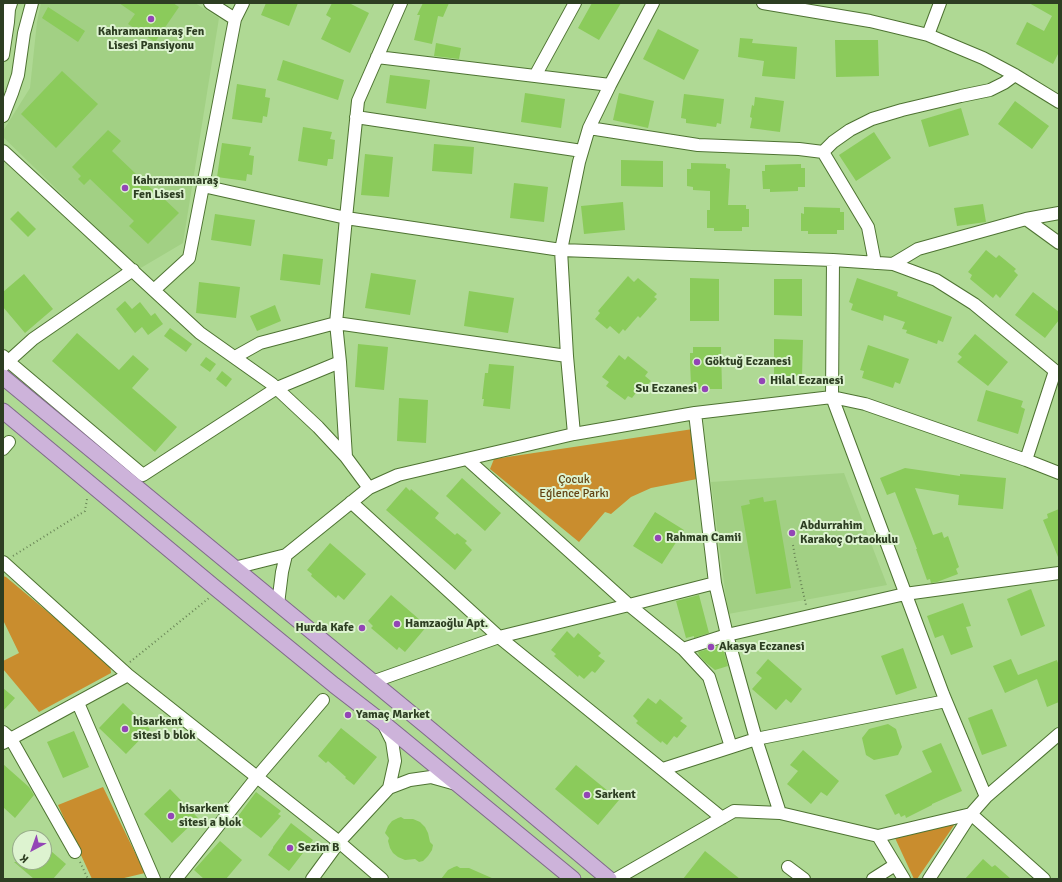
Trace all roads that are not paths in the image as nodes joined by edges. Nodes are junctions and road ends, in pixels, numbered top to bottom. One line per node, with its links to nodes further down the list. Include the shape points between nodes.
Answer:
1 (32, 3): 18 (street, via 24,33 18,75)
2 (210, 3): 10 (street)
3 (243, 3): 10 (street)
4 (401, 3): 13 (street)
5 (575, 3): 15 (street)
6 (653, 3): 16 (street)
7 (763, 3): 11 (street, via 870,21)
8 (940, 3): 11 (street)
9 (8, 7): 12 (street)
10 (235, 19): 24 (street)
11 (928, 35): 14 (street, via 983,58)
12 (3, 55)
13 (377, 57): 15 (street); 19 (street, via 358,101)
14 (1015, 75): 17 (street); 23 (street, via 990,90 872,119 850,130)
15 (535, 76): 16 (street)
16 (610, 85): 20 (street)
17 (1059, 102)
18 (3, 116)
19 (356, 117): 22 (street); 26 (street)
20 (589, 128): 22 (street); 23 (street, via 698,145)
21 (3, 151): 33 (street)
22 (582, 151): 29 (street)
23 (823, 152): 31 (street, via 868,227)
24 (203, 186): 26 (street); 34 (street, via 188,258)
25 (1059, 213): 27 (street)
26 (346, 218): 29 (street); 35 (street)
27 (1026, 219): 28 (street); 32 (street, via 918,249)
28 (1059, 243)
29 (561, 250): 30 (street); 36 (street)
30 (833, 260): 31 (street); 43 (street)
31 (875, 263): 32 (street)
32 (893, 264): 40 (street, via 936,280 974,304)
33 (133, 270): 34 (street); 38 (street)
34 (154, 290): 37 (street, via 200,333)
35 (336, 323): 36 (street); 37 (street, via 260,343); 39 (street)
36 (567, 356): 46 (street)
37 (235, 357): 42 (street)
38 (5, 361): 42 (street, via 143,475)
39 (340, 362): 42 (street); 47 (street)
40 (1057, 372): 49 (street)
41 (3, 377): 55 (main road)
42 (277, 388): 47 (street)
43 (832, 397): 45 (street); 49 (street, via 865,404); 58 (street)
44 (3, 411): 69 (main road, via 219,591)
45 (695, 413): 46 (street); 57 (street)
46 (574, 434): 48 (street)
47 (346, 457): 51 (street)
48 (467, 459): 51 (street, via 398,475); 60 (street)
49 (1026, 460): 50 (street)
50 (1059, 474)
51 (369, 488): 52 (street)
52 (351, 502): 53 (street); 62 (street)
53 (286, 555): 55 (street); 59 (street)
54 (6, 560): 64 (street)
55 (234, 568): 59 (main road)
56 (1059, 573): 58 (street)
57 (715, 582): 60 (street); 61 (street)
58 (905, 594): 61 (street); 67 (street)
59 (278, 604): 65 (main road)
60 (630, 605): 62 (street); 63 (street)
61 (727, 635): 63 (street); 72 (street)
62 (499, 637): 65 (street); 74 (street)
63 (683, 649): 73 (street, via 709,677)
64 (125, 672): 68 (street); 75 (street)
65 (372, 682): 92 (main road)
66 (323, 700): 75 (street)
67 (946, 701): 72 (street); 78 (street)
68 (78, 702): 71 (street); 87 (street)
69 (382, 722): 76 (main road); 77 (street, via 392,741 396,761)
70 (1059, 734): 78 (street)
71 (6, 738): 84 (street)
72 (756, 739): 73 (street); 79 (street)
73 (731, 747): 74 (street)
74 (662, 768): 81 (street)
75 (257, 778): 83 (street); 88 (street)
76 (460, 786): 77 (street, via 431,777 410,780); 91 (main road)
77 (389, 788): 83 (street)
78 (986, 797): 80 (street)
79 (780, 813): 81 (street, via 734,811); 82 (street)
80 (971, 814): 82 (street); 97 (street); 98 (street)
81 (722, 818): 93 (street)
82 (878, 836): 85 (street)
83 (339, 842): 89 (street); 90 (street)
84 (75, 852)
85 (895, 865): 95 (street); 96 (street)
86 (788, 867): 94 (street)
87 (154, 879)
88 (176, 879)
89 (312, 879)
90 (382, 879)
91 (573, 879)
92 (608, 879)
93 (616, 879)
94 (804, 879)
95 (873, 879)
96 (904, 879)
97 (929, 879)
98 (1044, 879)

